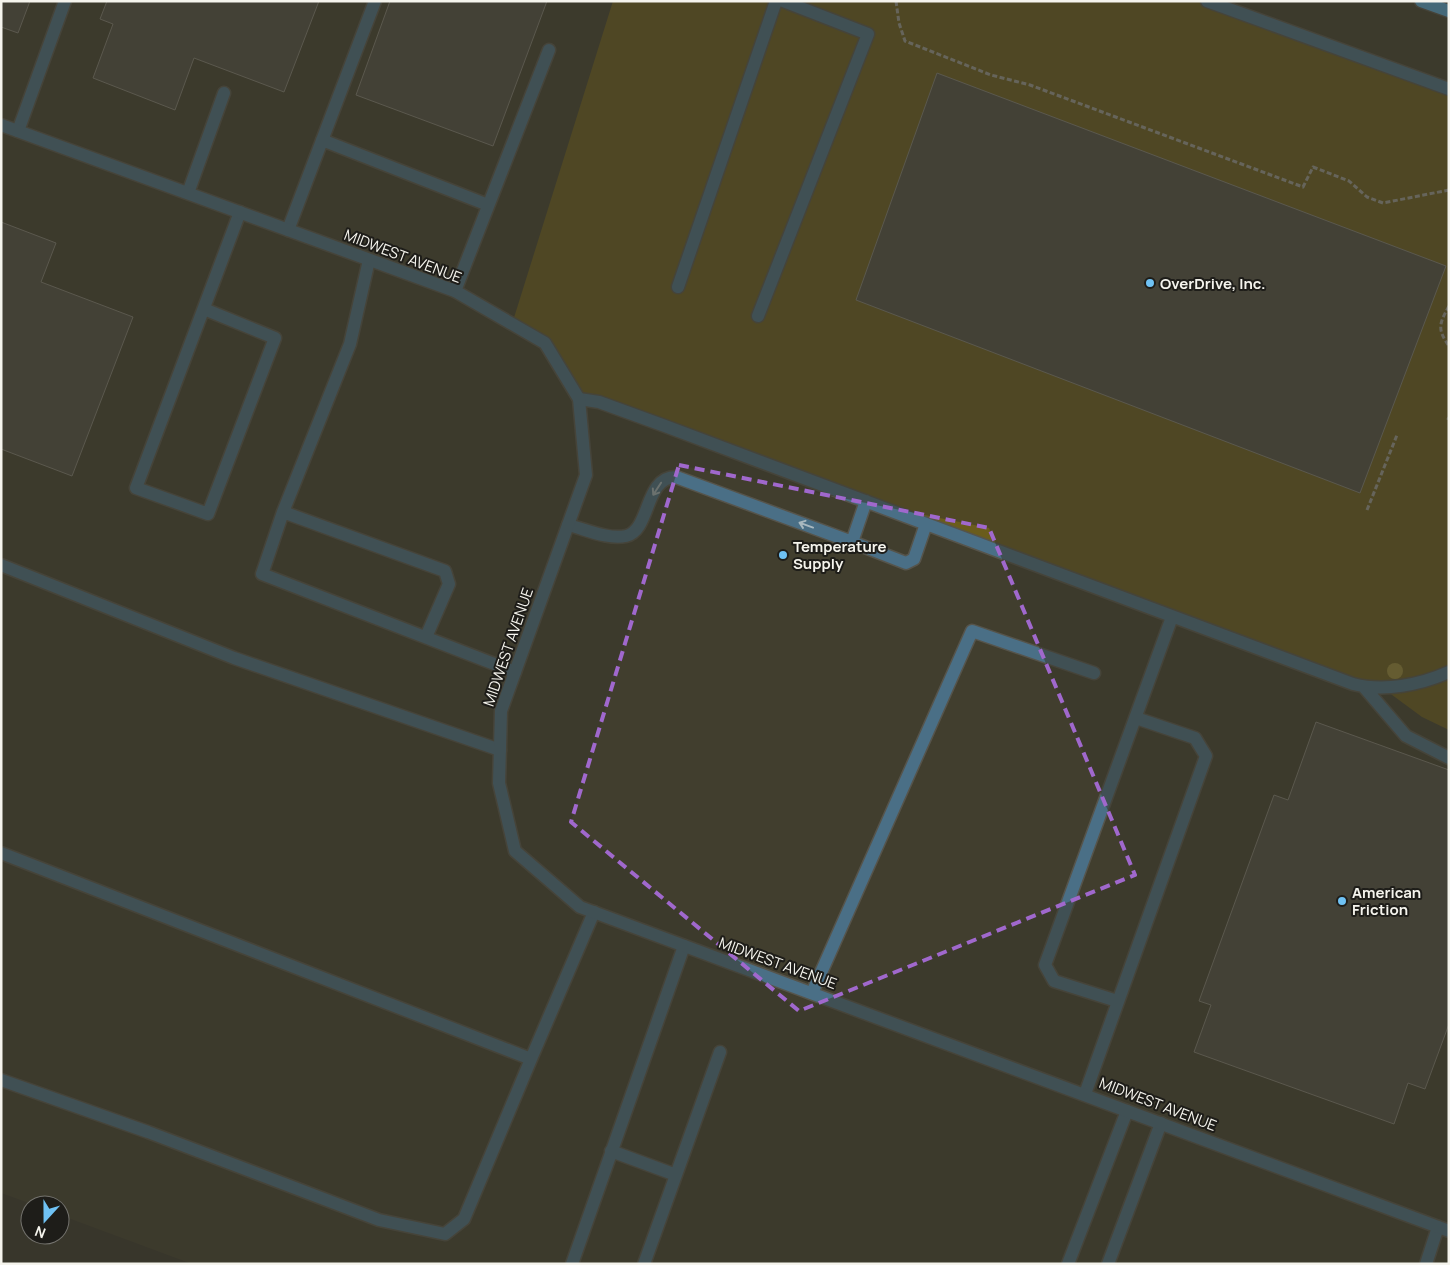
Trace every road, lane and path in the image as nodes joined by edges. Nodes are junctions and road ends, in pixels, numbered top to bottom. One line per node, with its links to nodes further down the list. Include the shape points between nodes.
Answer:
1 (65, 1): 13 (street)
2 (375, 1): 14 (street)
3 (776, 1): 21 (street)
4 (783, 1): 25 (street, via 868,34)
5 (896, 1): 15 (path, via 905,41 1303,187 1313,167 1349,182 1367,197 1383,203)
6 (1207, 1): 10 (street)
7 (1421, 1): 8 (main road)
8 (1449, 11)
9 (548, 50): 17 (street)
10 (1449, 89)
11 (224, 93): 16 (street)
12 (1, 125): 13 (street, MIDWEST AVENUE)
13 (18, 131): 16 (street, MIDWEST AVENUE)
14 (322, 140): 17 (street); 19 (street)
15 (1449, 190)
16 (188, 193): 18 (street, MIDWEST AVENUE)
17 (488, 205): 22 (street)
18 (240, 212): 19 (street, MIDWEST AVENUE); 24 (street)
19 (288, 230): 20 (street, MIDWEST AVENUE)
20 (369, 260): 22 (street, MIDWEST AVENUE); 31 (street, via 350,344)
21 (678, 287)
22 (455, 291): 27 (street, MIDWEST AVENUE, via 545,344)
23 (1449, 306): 26 (path, via 1441,321 1441,334)
24 (204, 309): 24 (street, via 136,488 208,514 275,338)
25 (758, 316)
26 (1449, 346)
27 (579, 400): 29 (street, via 598,402); 33 (street, MIDWEST AVENUE, via 586,475)
28 (1397, 435): 30 (path)
29 (866, 501): 32 (street); 34 (street)
30 (1368, 510)
31 (283, 512): 37 (street, via 262,574); 37 (street, via 445,571 449,584)
32 (926, 524): 34 (street, via 914,559 906,563); 36 (street)
33 (568, 525): 34 (street, one-way to 33, via 676,477 668,477 658,484 637,529 627,536 612,536); 38 (street, MIDWEST AVENUE)
34 (852, 542)
35 (1, 565): 43 (street, via 234,658)
36 (1172, 616): 41 (street); 42 (street)
37 (426, 637): 38 (street)
38 (516, 672): 43 (street, MIDWEST AVENUE, via 501,711)
39 (1449, 672): 41 (street, via 1384,689)
40 (1094, 673): 48 (street, via 972,631)
41 (1364, 687): 44 (street, via 1406,736)
42 (1136, 718): 49 (street, via 1195,738 1206,756); 49 (street, via 1045,965 1054,981)
43 (500, 750): 46 (street, MIDWEST AVENUE, via 499,784 515,851 580,906)
44 (1449, 758)
45 (1, 854): 51 (street)
46 (594, 912): 47 (street, MIDWEST AVENUE); 51 (street)
47 (684, 946): 48 (street, MIDWEST AVENUE); 56 (street)
48 (812, 993): 53 (street, MIDWEST AVENUE)
49 (1117, 1001): 53 (street)
50 (720, 1052): 57 (street)
51 (531, 1059): 52 (street, via 464,1219 445,1234 379,1220)
52 (1, 1080)
53 (1085, 1094): 54 (street, MIDWEST AVENUE)
54 (1127, 1111): 55 (street, MIDWEST AVENUE); 61 (street)
55 (1161, 1123): 58 (street, MIDWEST AVENUE); 62 (street)
56 (611, 1151): 57 (street); 59 (street)
57 (676, 1175): 60 (street)
58 (1443, 1229): 63 (street)
59 (572, 1264)
60 (644, 1264)
61 (1068, 1264)
62 (1108, 1264)
63 (1426, 1264)

